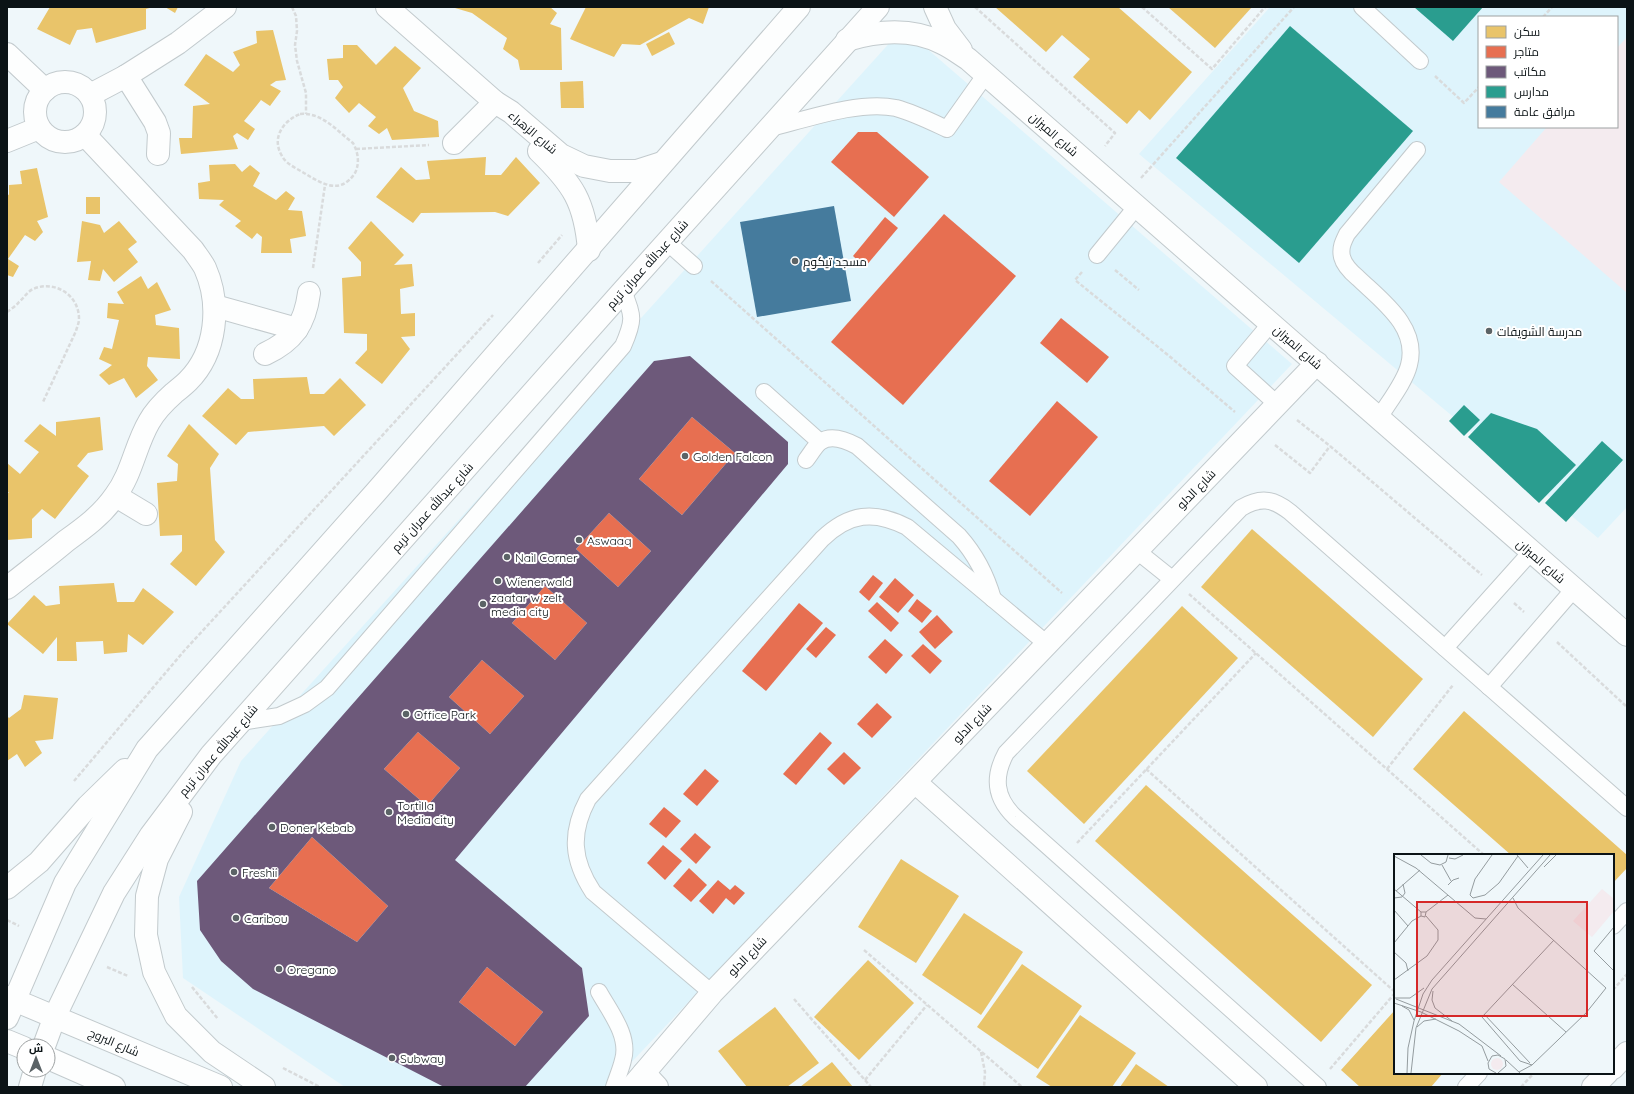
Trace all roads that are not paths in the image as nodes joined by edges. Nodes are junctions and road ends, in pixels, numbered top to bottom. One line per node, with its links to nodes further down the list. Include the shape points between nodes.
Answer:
1 (225, 7): 12 (street, via 178,43)
2 (387, 7): 15 (street, شارع الزهراء)
3 (799, 7): 23 (street)
4 (878, 7): 7 (street, شارع عبدالله عمران تريم)
5 (935, 7): 9 (street, شارع الميزان, via 945,29)
6 (1362, 7): 10 (lane)
7 (847, 40): 9 (street, شارع الميزان, via 885,32 904,33 941,42); 17 (street, شارع عبدالله عمران تريم)
8 (7, 54): 13 (street)
9 (968, 59): 11 (street, شارع الميزان)
10 (1420, 61)
11 (986, 74): 17 (lane, via 947,128 895,108 868,106); 24 (street, شارع الميزان)
12 (126, 76): 14 (street); 22 (street, via 155,122 159,133)
13 (45, 90): 14 (street, via 63,82 73,83); 16 (street, via 38,98 35,108)
14 (90, 95): 18 (street, via 95,116)
15 (496, 103): 20 (street); 23 (street, شارع الزهراء, via 511,112 560,155 584,166 610,172 637,171); 26 (street, شارع الزهراء, via 508,120 570,183 587,227)
16 (39, 128): 18 (street, via 55,141 66,142); 19 (street)
17 (767, 130): 25 (street, شارع عبدالله عمران تريم)
18 (85, 135): 31 (street, via 193,250 207,274)
19 (8, 140)
20 (454, 143)
21 (1417, 150): 38 (lane, via 1347,234 1341,246 1342,258 1349,270 1394,313 1406,328 1411,347 1409,365)
22 (158, 154)
23 (662, 163): 26 (street)
24 (1131, 201): 27 (lane); 32 (street, شارع الميزان)
25 (667, 242): 28 (lane); 29 (street, شارع عبدالله عمران تريم)
26 (589, 250): 54 (street)
27 (1097, 255)
28 (694, 266)
29 (623, 291): 53 (street, شارع عبدالله عمران تريم); 53 (lane, via 631,309 631,328 623,346 328,688 279,716)
30 (309, 293): 33 (street, via 304,318)
31 (215, 306): 33 (street); 41 (street, via 214,327 201,365 149,422 127,477)
32 (1271, 323): 35 (street, شارع الميزان); 37 (lane, via 1235,366)
33 (297, 329): 34 (street, via 278,348)
34 (265, 354)
35 (1317, 364): 37 (street, شارع الدلو); 38 (street, شارع الميزان)
36 (764, 392): 39 (lane)
37 (1277, 404): 43 (street, شارع الدلو)
38 (1379, 418): 44 (street, شارع الميزان)
39 (820, 442): 40 (lane); 48 (lane, via 832,438 845,440 856,446 959,536 981,565)
40 (806, 460)
41 (116, 496): 42 (street); 46 (street, via 102,513)
42 (146, 514)
43 (1137, 551): 45 (lane); 50 (street, شارع الدلو)
44 (1531, 552): 47 (street, شارع الميزان); 51 (lane)
45 (1172, 579): 51 (lane, via 1240,508 1252,502 1266,500 1279,504 1290,512); 72 (lane, via 1006,753 1000,763 998,787 1007,809)
46 (7, 588)
47 (1574, 589): 49 (street, شارع الميزان); 52 (lane)
48 (993, 599): 50 (lane); 62 (lane, via 907,527 893,520 862,517 840,524 822,539 588,799 580,814 575,846 584,878 593,892)
49 (1627, 635)
50 (1048, 644): 56 (street, شارع الدلو)
51 (1445, 648): 52 (lane)
52 (1489, 687): 57 (lane)
53 (240, 722): 55 (street, شارع عبدالله عمران تريم)
54 (147, 749): 58 (street, via 88,806 39,862); 63 (street, via 65,883)
55 (211, 755): 64 (street, شارع عبدالله عمران تريم, via 151,835 114,893); 75 (street, via 156,860 147,896 146,935 154,972 176,1016 212,1052)
56 (915, 782): 62 (street, شارع الدلو); 77 (street)
57 (1627, 808)
58 (7, 888)
59 (1627, 910): 60 (lane)
60 (1614, 925)
61 (599, 992): 76 (lane, via 624,1037 624,1060)
62 (712, 993): 71 (street, شارع الدلو)
63 (9, 1005): 64 (street, شارع البروج)
64 (55, 1016): 65 (street, شارع عبدالله عمران تريم); 74 (street, شارع البروج)
65 (47, 1038)
66 (1627, 1053): 68 (street)
67 (56, 1062): 73 (street)
68 (1614, 1067)
69 (1478, 1074): 78 (lane)
70 (1607, 1074): 79 (street)
71 (644, 1082)
72 (1317, 1086)
73 (114, 1087)
74 (221, 1087)
75 (264, 1087)
76 (614, 1087)
77 (1256, 1087)
78 (1466, 1087)
79 (1593, 1087)

